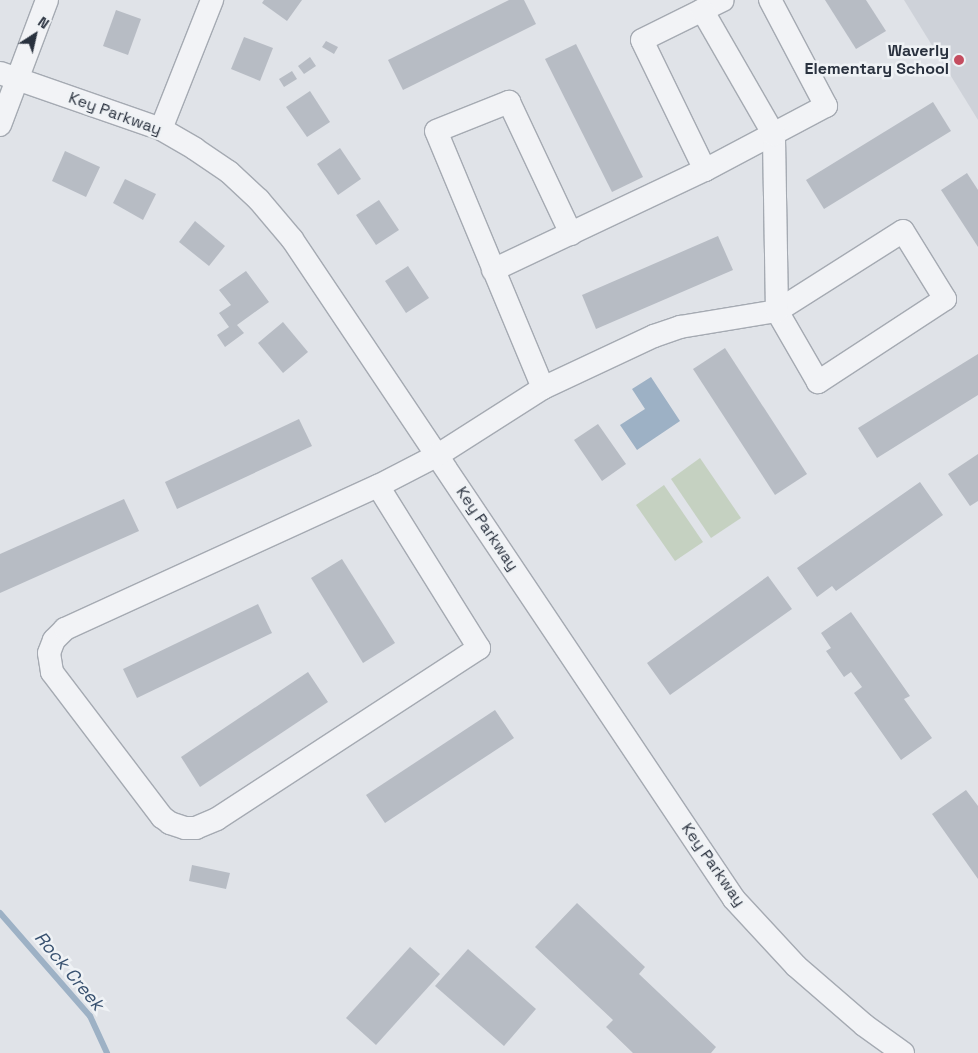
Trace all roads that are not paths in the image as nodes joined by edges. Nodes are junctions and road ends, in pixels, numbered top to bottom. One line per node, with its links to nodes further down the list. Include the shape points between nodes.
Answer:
1 (47, 0): 6 (street)
2 (212, 0): 8 (street)
3 (723, 0): 5 (street)
4 (770, 0): 9 (street, via 826,106)
5 (702, 10): 9 (street); 10 (street, via 642,40)
6 (8, 76): 7 (street); 8 (street, Key Parkway)
7 (0, 124)
8 (161, 129): 15 (street, Key Parkway, via 229,172 260,200 292,239)
9 (774, 135): 10 (street); 13 (street)
10 (705, 170): 11 (street)
11 (571, 234): 12 (street); 12 (street, via 509,102 436,131)
12 (493, 270): 14 (street)
13 (777, 311): 13 (street, via 904,231 945,299 818,382); 14 (street, via 680,327)
14 (543, 388): 15 (street)
15 (438, 455): 16 (street); 17 (street, Key Parkway, via 734,899 796,966 864,1025)
16 (378, 486): 16 (street, via 65,629 54,640 49,653 52,672 162,817 170,823 185,828 206,825 479,648)
17 (903, 1053)

